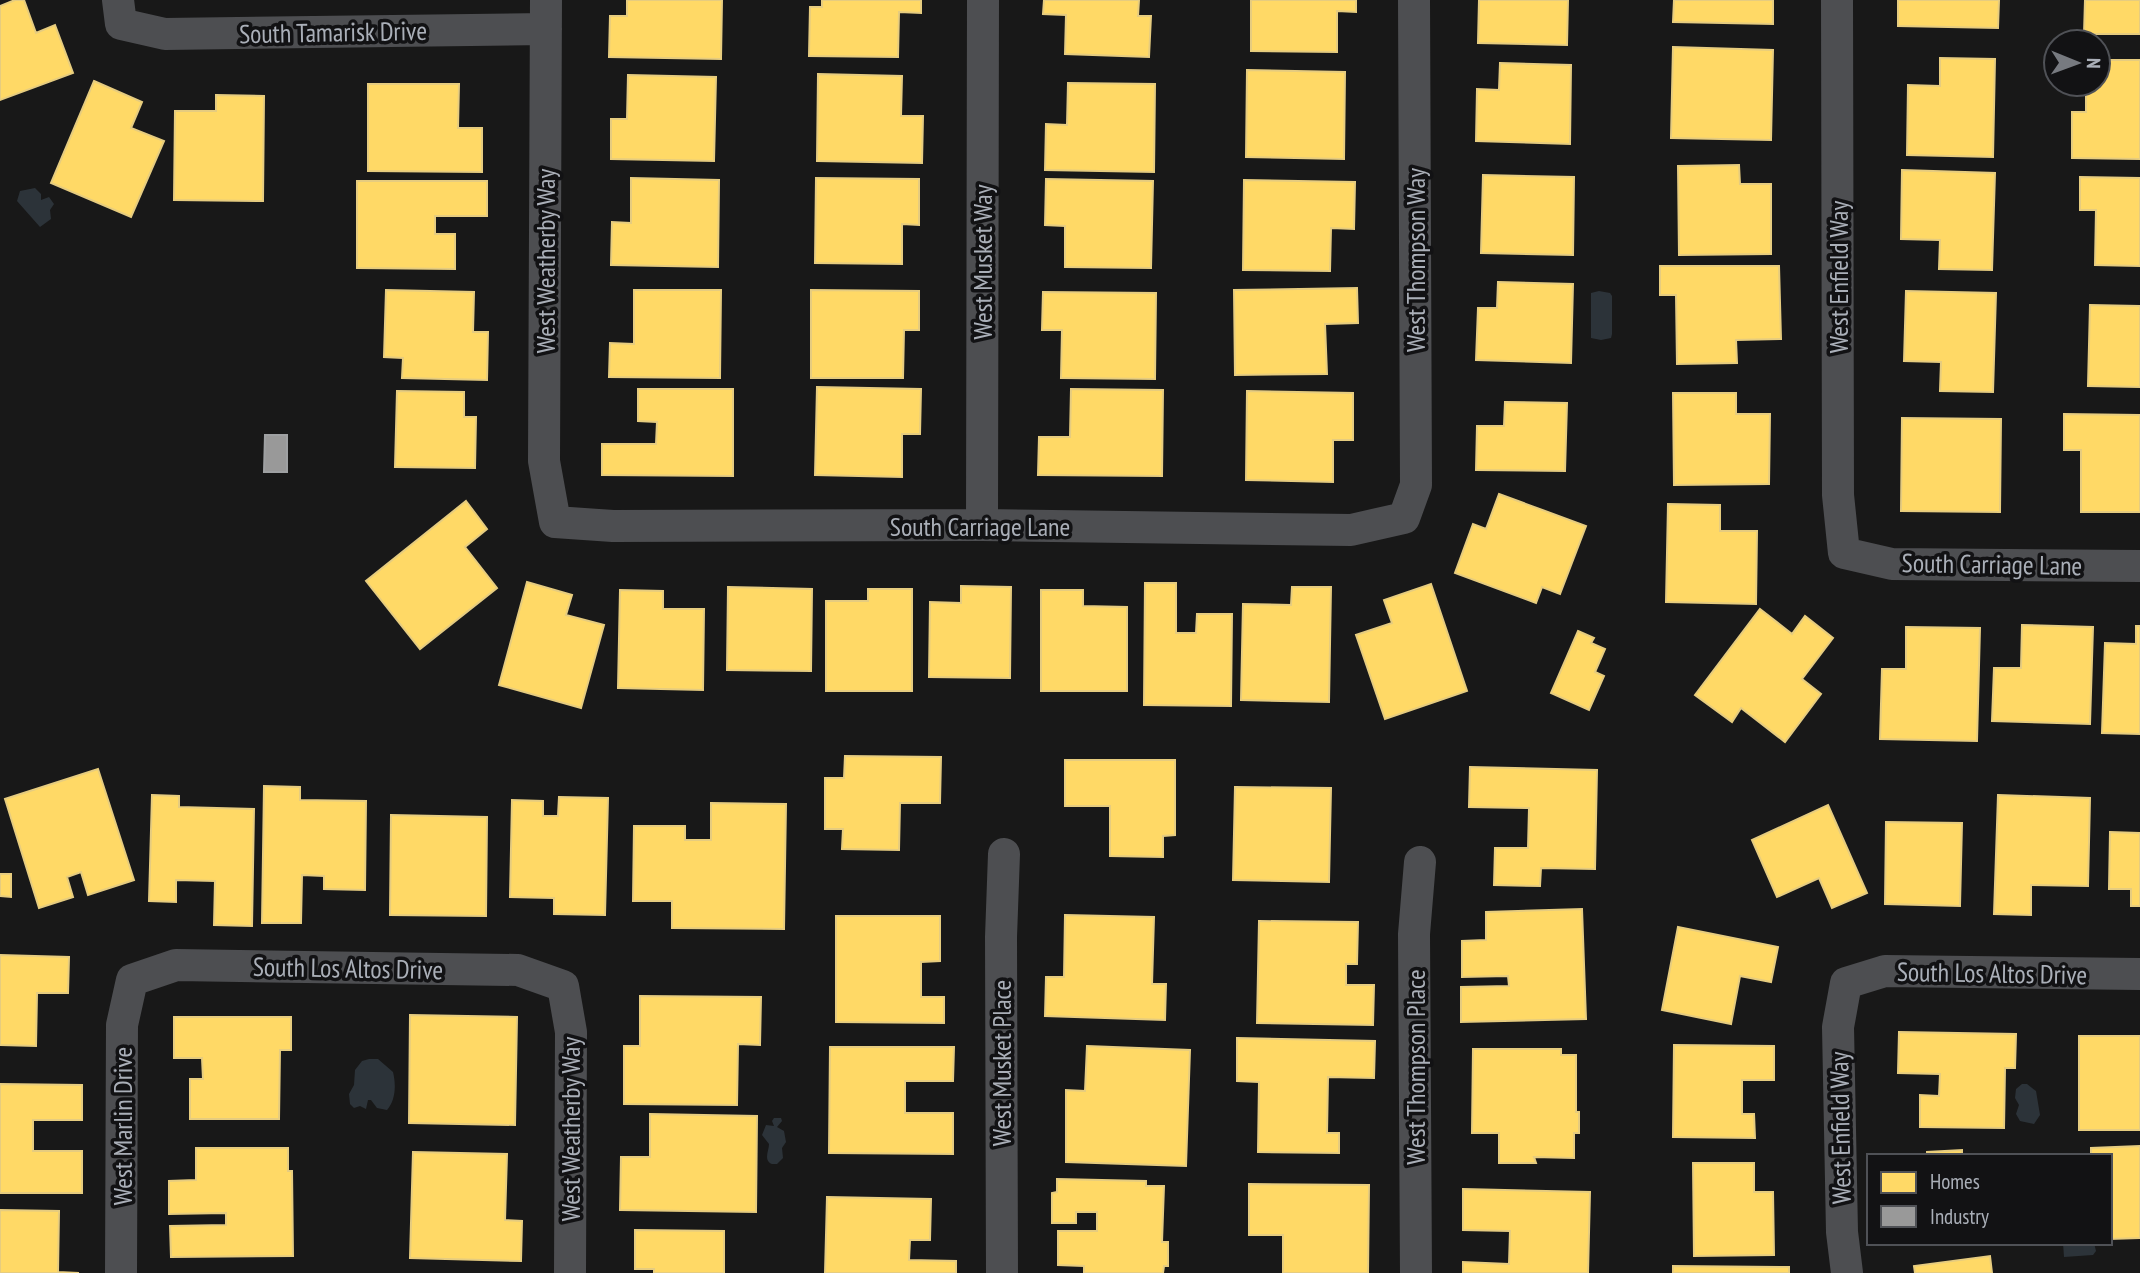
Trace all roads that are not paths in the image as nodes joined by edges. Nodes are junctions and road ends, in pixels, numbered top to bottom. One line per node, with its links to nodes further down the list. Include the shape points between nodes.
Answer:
1 (983, 0): 8 (street, West Musket Way)
2 (1414, 0): 6 (street, West Thompson Way, via 1416,485)
3 (1837, 0): 9 (street, West Enfield Way, via 1838,495)
4 (119, 12): 5 (street, South Tamarisk Drive, via 165,34)
5 (546, 15): 7 (street, West Weatherby Way, via 544,461)
6 (1404, 518): 8 (street, South Carriage Lane, via 1351,530)
7 (555, 522): 8 (street, South Carriage Lane, via 613,526)
8 (982, 525)
9 (1844, 553): 10 (street, South Carriage Lane, via 1892,564)
10 (2140, 566)
11 (1004, 854): 19 (street, West Musket Place)
12 (1420, 862): 20 (street, West Thompson Place, via 1414,934)
13 (2140, 974): 15 (street, South Los Altos Drive, via 1885,971)
14 (132, 979): 16 (street, South Los Altos Drive, via 176,965 519,970); 17 (street, West Marlin Drive, via 122,1025)
15 (1846, 983): 21 (street, West Enfield Way, via 1838,1027)
16 (564, 986): 18 (street, West Weatherby Way, via 571,1032)
17 (121, 1273)
18 (570, 1273)
19 (1002, 1273)
20 (1416, 1273)
21 (1847, 1273)

